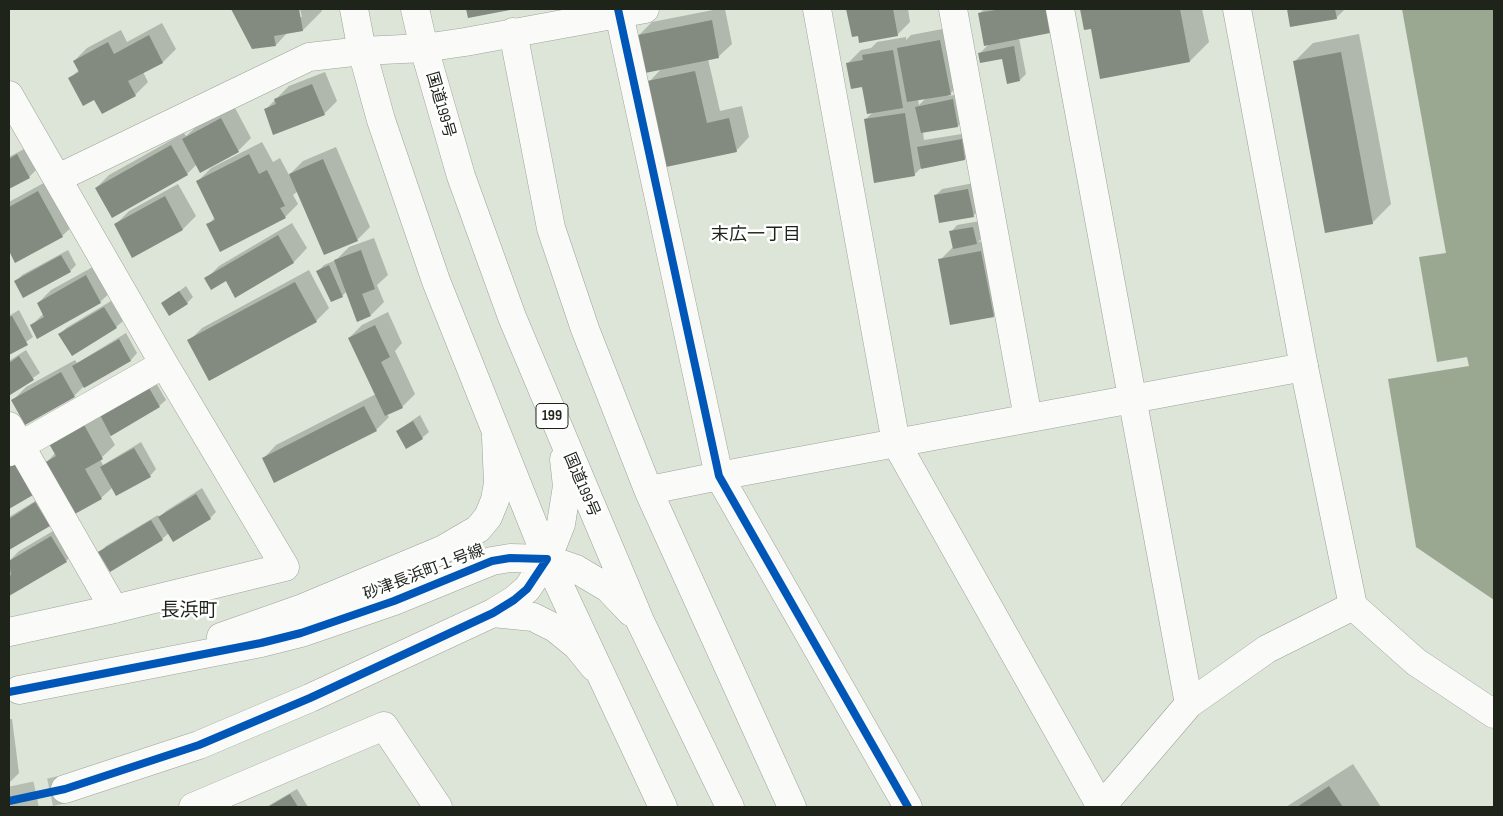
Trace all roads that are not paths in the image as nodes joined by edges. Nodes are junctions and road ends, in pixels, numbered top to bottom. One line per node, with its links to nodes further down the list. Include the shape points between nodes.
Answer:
1 (354, 9): 11 (main road)
2 (415, 9): 10 (main road, 国道199号 / 199)
3 (646, 9): 8 (main road)
4 (818, 9): 21 (main road)
5 (954, 9): 17 (main road)
6 (1060, 9): 16 (main road)
7 (1237, 9): 15 (main road)
8 (619, 11): 9 (main road); 22 (main road)
9 (514, 32): 10 (main road); 23 (main road, via 550,228 584,329)
10 (424, 48): 11 (main road); 19 (main road, 国道199号 / 199, via 461,176 512,317)
11 (362, 51): 13 (main road, via 309,57); 18 (main road, via 381,120 436,282)
12 (9, 94): 13 (main road)
13 (58, 178): 14 (main road)
14 (164, 364): 20 (main road); 26 (main road, via 286,568)
15 (1304, 367): 16 (main road); 25 (main road)
16 (1131, 399): 17 (main road); 33 (main road)
17 (1028, 418): 21 (main road)
18 (494, 426): 24 (main road); 30 (main road, via 498,483 495,500 488,517 463,540 303,608)
19 (561, 437): 24 (main road, via 567,486 561,524); 28 (main road, 国道199号 / 199)
20 (12, 441): 26 (main road)
21 (896, 442): 22 (main road); 43 (main road)
22 (719, 476): 23 (main road); 42 (main road)
23 (649, 492): 41 (main road)
24 (547, 560): 27 (main road, via 527,588); 28 (main road, 砂津長浜町１号線, via 576,569 608,588); 30 (main road, 砂津長浜町１号線, via 517,557 492,561 301,633); 31 (main road)
25 (1353, 606): 33 (main road, via 1267,649); 34 (main road, via 1416,662)
26 (114, 609): 29 (main road)
27 (493, 613): 31 (main road, via 533,617 555,628); 35 (main road, via 310,698 199,744)
28 (640, 621): 40 (main road, 国道199号 / 199)
29 (9, 632)
30 (128, 669): 32 (main road, 砂津長浜町１号線)
31 (600, 674): 39 (main road)
32 (18, 690)
33 (1189, 704): 43 (main road)
34 (1494, 714)
35 (65, 789)
36 (234, 800): 37 (main road); 38 (main road, via 384,726)
37 (193, 807)
38 (438, 807)
39 (663, 807)
40 (730, 807)
41 (792, 807)
42 (908, 807)
43 (1101, 807)

